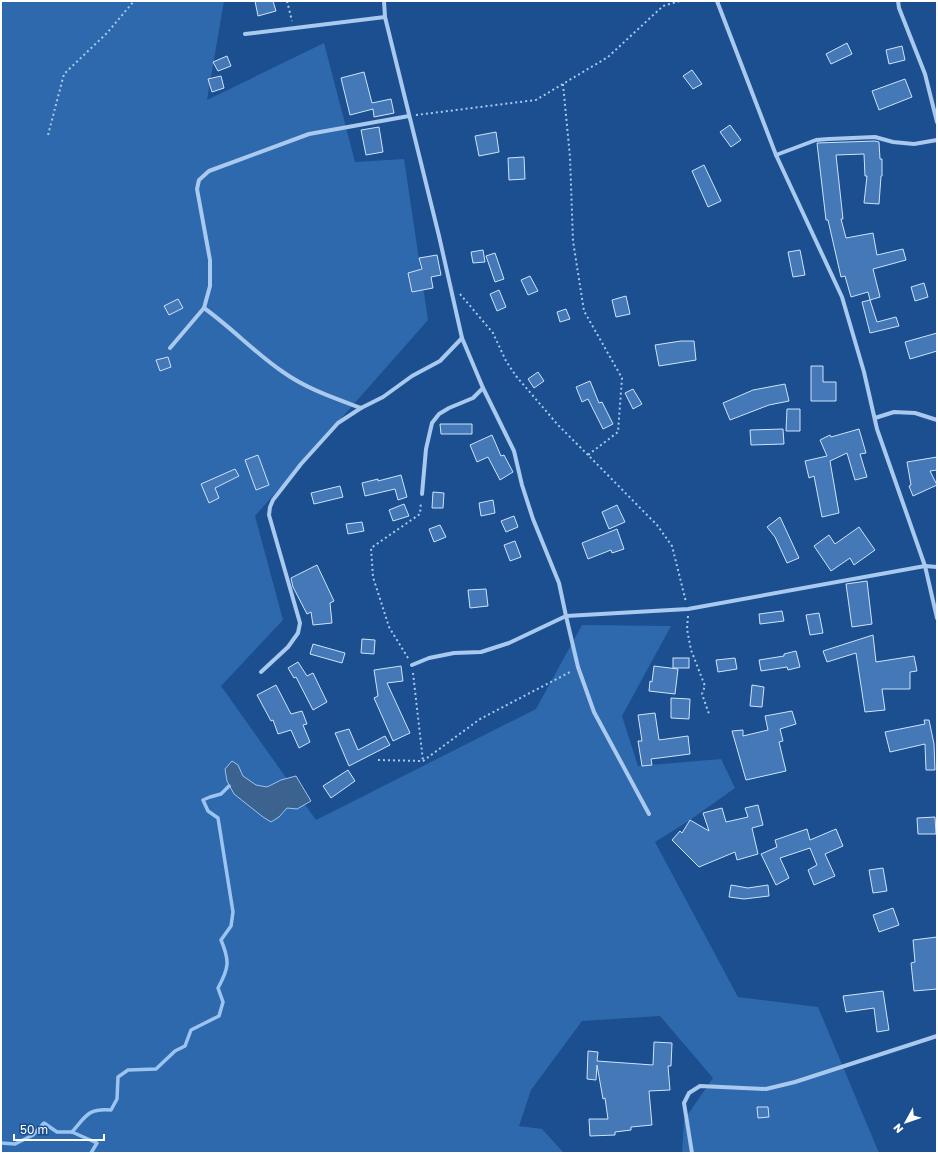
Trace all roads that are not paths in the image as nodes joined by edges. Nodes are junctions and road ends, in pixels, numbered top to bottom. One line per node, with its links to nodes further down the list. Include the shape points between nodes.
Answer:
1 (384, 1): 4 (street)
2 (717, 1): 9 (street)
3 (898, 1): 7 (street, via 925,74)
4 (385, 18): 5 (street); 6 (street)
5 (244, 34)
6 (409, 116): 10 (street, via 309,134 209,171 199,180 197,189 210,260 210,286); 11 (street)
7 (937, 122)
8 (937, 140): 9 (street, via 914,144 875,137 816,140)
9 (776, 155): 15 (street, via 842,297 864,372)
10 (204, 308): 12 (street); 14 (street, via 283,372 314,390)
11 (462, 338): 13 (street); 14 (street, via 440,361)
12 (170, 348)
13 (483, 388): 17 (street, via 473,398 439,414 432,423 426,449); 20 (street, via 514,451 533,519 559,583)
14 (361, 408): 23 (street, via 338,423 301,464 270,507 269,515 300,623 298,633 288,647)
15 (874, 418): 16 (street, via 894,412 915,413); 18 (street)
16 (937, 420)
17 (422, 494)
18 (925, 566): 19 (street); 20 (street, via 688,609); 21 (street)
19 (937, 567)
20 (566, 616): 22 (street, via 509,643 481,652 454,653 429,658); 24 (street, via 578,667 594,712)
21 (937, 618)
22 (412, 665)
23 (261, 672)
24 (649, 814)
25 (937, 1036): 26 (street, via 766,1089 700,1086 689,1093 684,1103)
26 (692, 1153)

